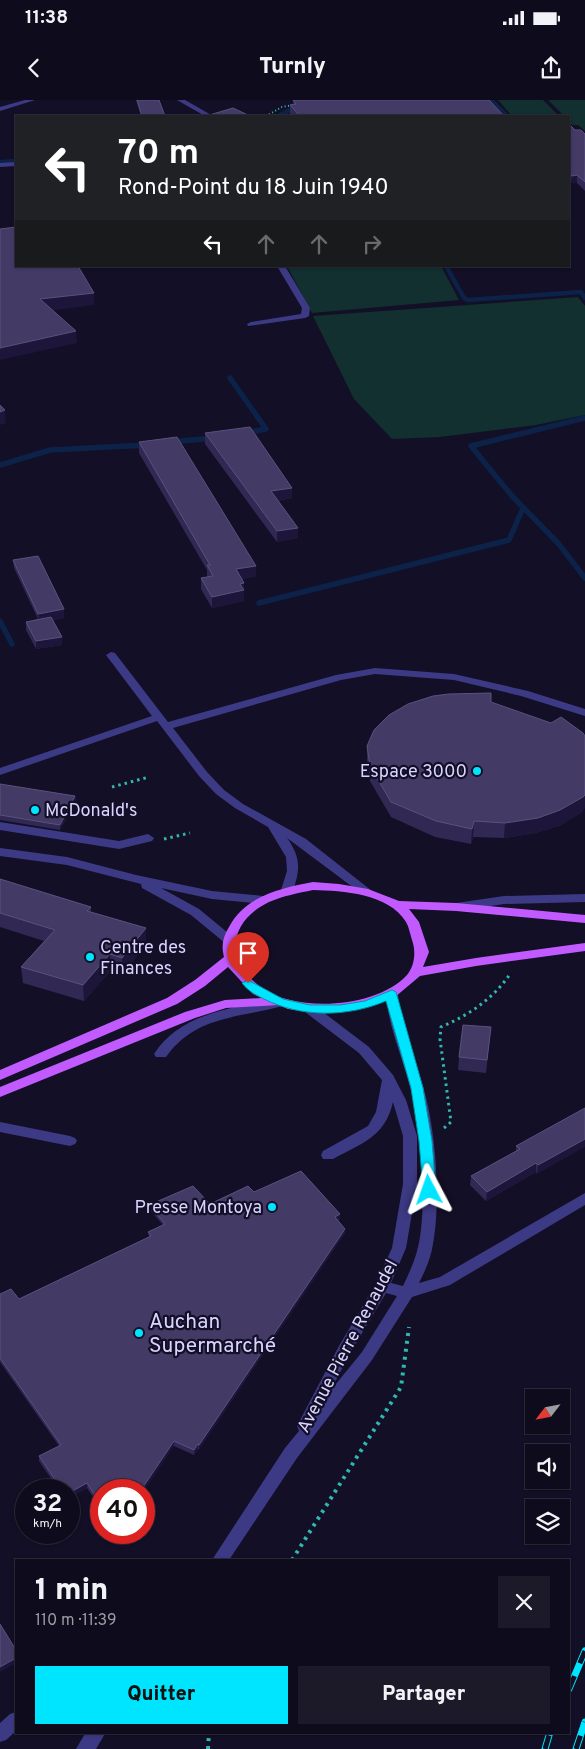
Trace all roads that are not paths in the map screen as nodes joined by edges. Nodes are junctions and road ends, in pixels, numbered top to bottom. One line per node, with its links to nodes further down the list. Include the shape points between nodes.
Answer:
1 (32, 100): 3 (street)
2 (180, 100): 4 (street)
3 (0, 109)
4 (208, 115)
5 (15, 164): 6 (street)
6 (0, 165)
7 (282, 267): 8 (street, via 306,308 305,316)
8 (251, 324)
9 (111, 655): 11 (street)
10 (585, 713): 11 (street, via 454,677 375,671)
11 (163, 722): 12 (street, via 116,732); 13 (street, via 220,792)
12 (0, 772)
13 (270, 824): 18 (street, via 294,857 295,867); 19 (street, via 302,842)
14 (0, 826): 15 (street, via 119,845)
15 (154, 838)
16 (0, 852): 17 (street, via 68,861)
17 (135, 879): 21 (street, via 212,895); 25 (street, via 195,912)
18 (287, 890): 19 (main road, via 340,886); 21 (main road)
19 (366, 892): 22 (main road)
20 (585, 898): 23 (street, via 520,898)
21 (264, 900): 25 (main road, via 235,924)
22 (394, 905): 23 (main road); 28 (main road, via 412,919 421,937 422,956)
23 (456, 907): 24 (main road)
24 (585, 919)
25 (229, 940): 27 (main road)
26 (585, 947): 28 (main road)
27 (230, 958): 30 (main road, via 240,976 251,986); 33 (main road, via 172,1001)
28 (415, 974): 29 (main road)
29 (392, 994): 31 (main road, via 367,1004 340,1009); 41 (street, Avenue Pierre Renaudel, via 426,1141 430,1206 426,1245)
30 (280, 1002): 31 (main road); 32 (street, via 207,1020 180,1031 166,1043); 35 (main road, via 225,1004 190,1014)
31 (310, 1009): 34 (street, Avenue Pierre Renaudel, via 364,1050)
32 (161, 1054)
33 (0, 1075)
34 (388, 1078): 38 (street, via 385,1110 375,1130); 40 (street, Avenue Pierre Renaudel, via 410,1136 410,1184 399,1248)
35 (0, 1092)
36 (0, 1127): 37 (street)
37 (70, 1140)
38 (328, 1155)
39 (585, 1198): 41 (street, via 445,1281)
40 (382, 1286): 41 (street); 42 (street, Avenue Pierre Renaudel, via 344,1350)
41 (407, 1293): 42 (street, Avenue Pierre Renaudel, via 367,1356)
42 (291, 1453): 43 (street, Avenue Pierre Renaudel)
43 (221, 1559)
44 (15, 1721): 45 (street)
45 (0, 1734)
46 (96, 1734): 47 (street)
47 (85, 1749)

